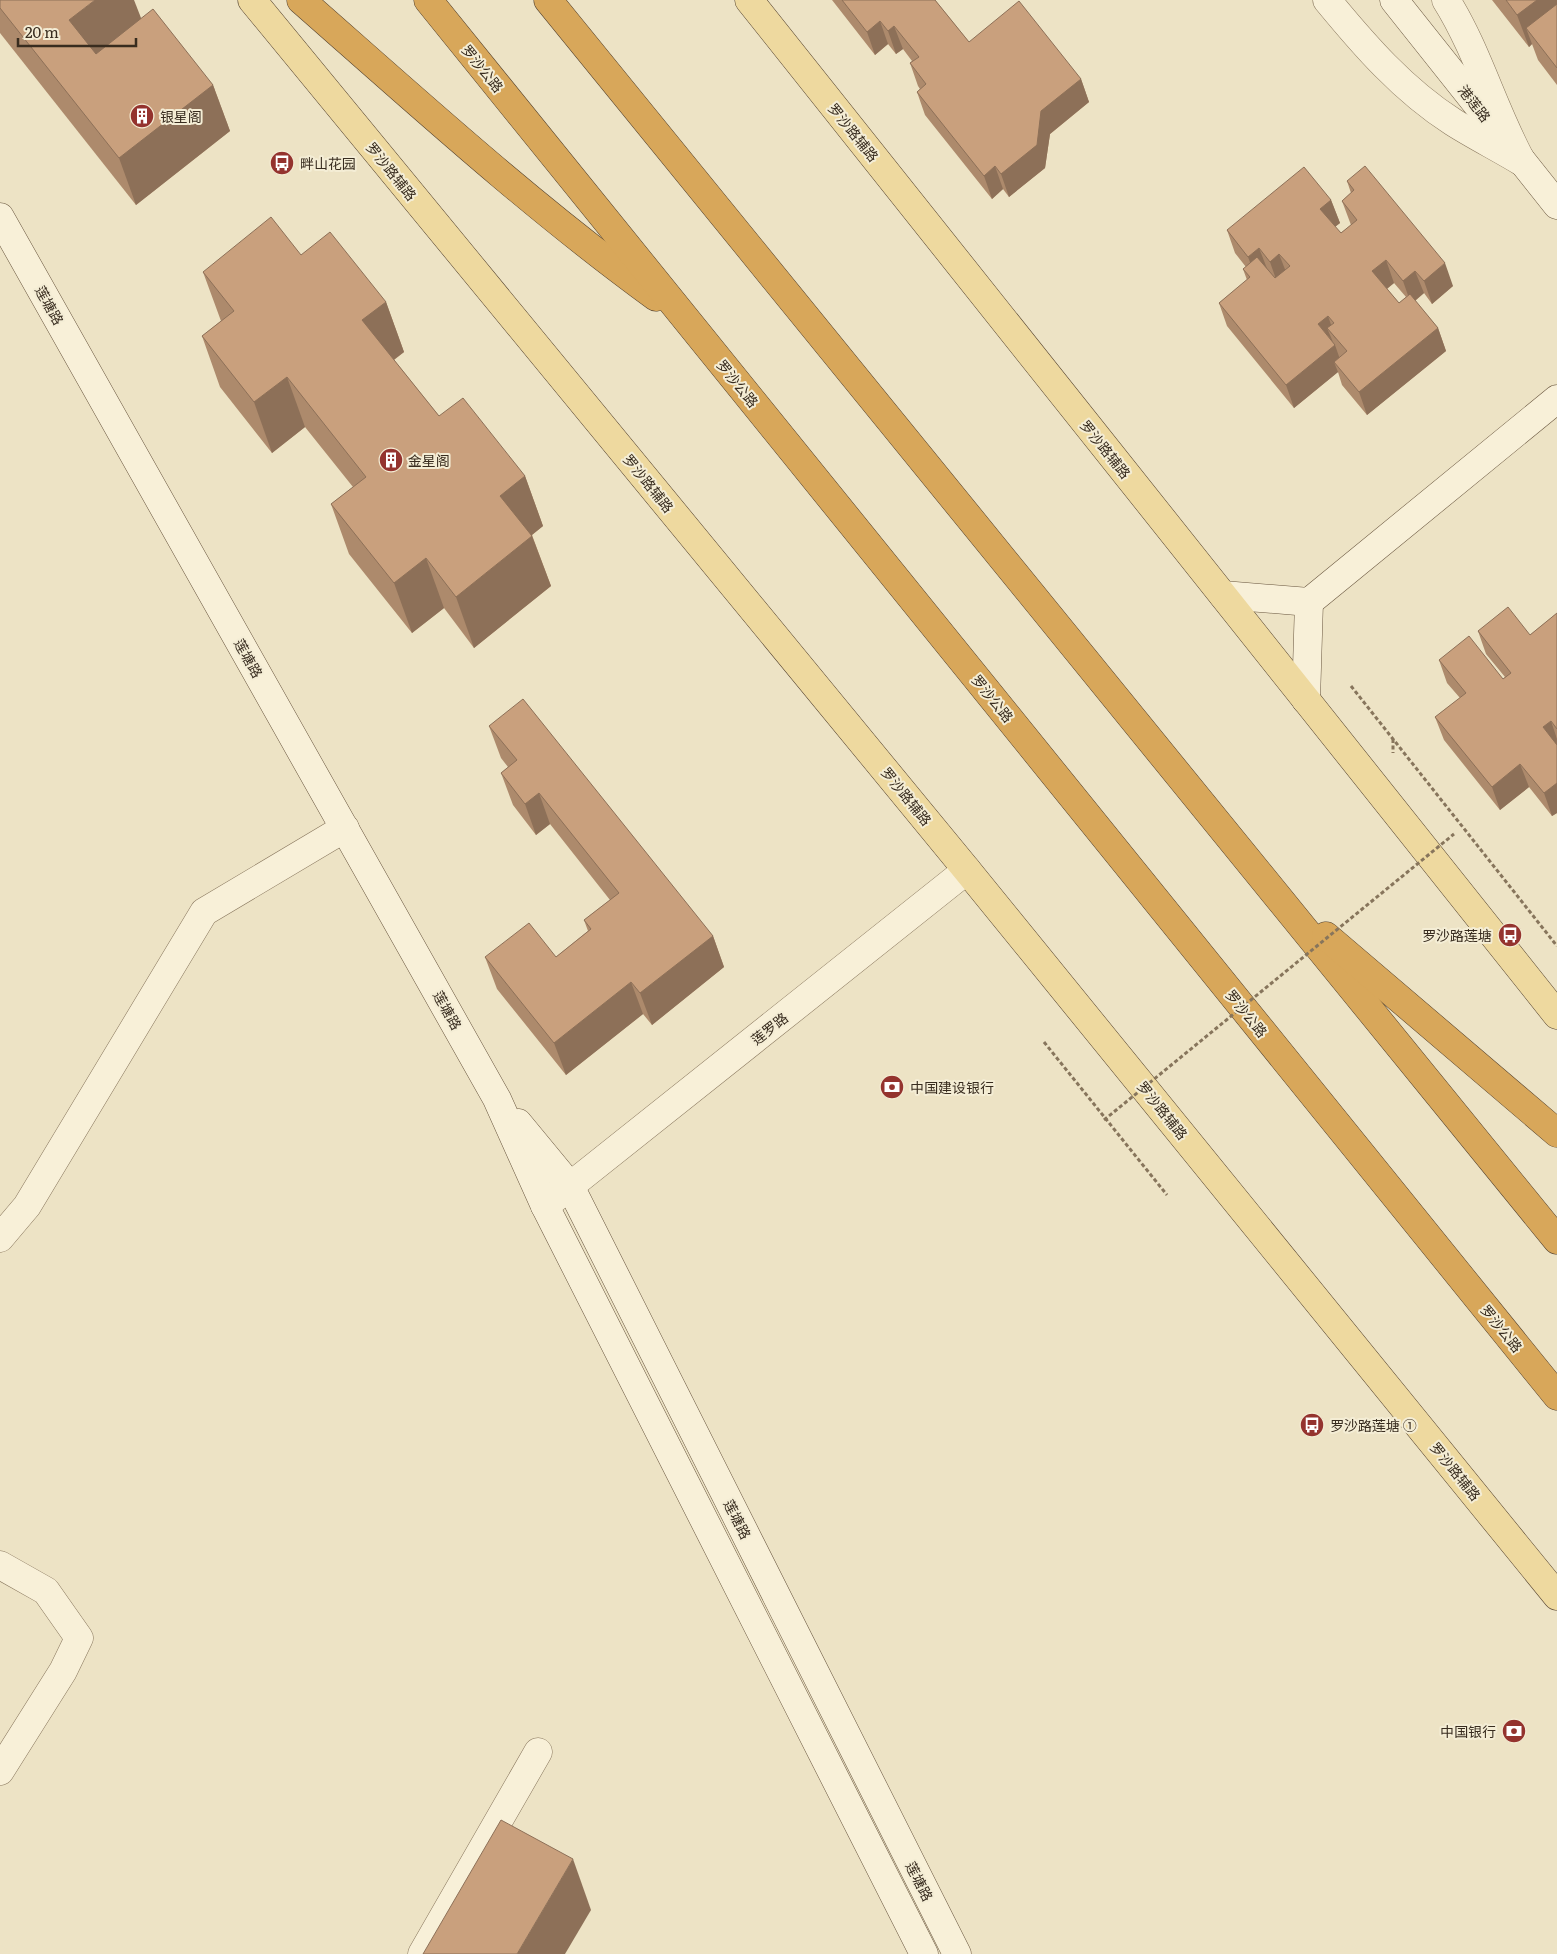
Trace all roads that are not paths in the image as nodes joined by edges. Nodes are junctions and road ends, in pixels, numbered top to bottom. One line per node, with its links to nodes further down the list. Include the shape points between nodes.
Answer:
1 (252, 0): 18 (main road, 罗沙路辅路)
2 (301, 0): 12 (highway, via 498,174)
3 (428, 0): 12 (highway, 罗沙公路)
4 (548, 0): 19 (highway)
5 (749, 0): 14 (main road, 罗沙路辅路)
6 (1327, 0): 9 (street, via 1364,46 1406,85 1451,121)
7 (1394, 0): 9 (street, 港莲路)
8 (1446, 0): 9 (street, via 1475,51 1499,118)
9 (1522, 162): 10 (street, 港莲路)
10 (1557, 205)
11 (0, 217): 17 (street, 莲塘路)
12 (687, 320): 27 (highway, 罗沙公路)
13 (1557, 398): 15 (street)
14 (1223, 595): 15 (street); 16 (main road, 罗沙路辅路)
15 (1309, 602): 16 (street)
16 (1306, 700): 20 (main road, 罗沙路辅路)
17 (345, 828): 21 (street, 莲塘路); 25 (street, via 204,912 27,1206)
18 (968, 870): 23 (street, 莲罗路); 29 (main road, 罗沙路辅路)
19 (1273, 891): 22 (highway); 26 (highway)
20 (1557, 1014)
21 (497, 1099): 23 (street, 莲塘路); 24 (street, 莲塘路)
22 (1557, 1133)
23 (570, 1186): 24 (street, 莲罗路); 34 (street, 莲塘路)
24 (545, 1206): 33 (street, 莲塘路)
25 (0, 1238)
26 (1557, 1240)
27 (1557, 1396)
28 (0, 1565): 31 (street, via 46,1591 79,1638)
29 (1557, 1596)
30 (538, 1752): 32 (street)
31 (0, 1771)
32 (422, 1954)
33 (924, 1954)
34 (957, 1954)

